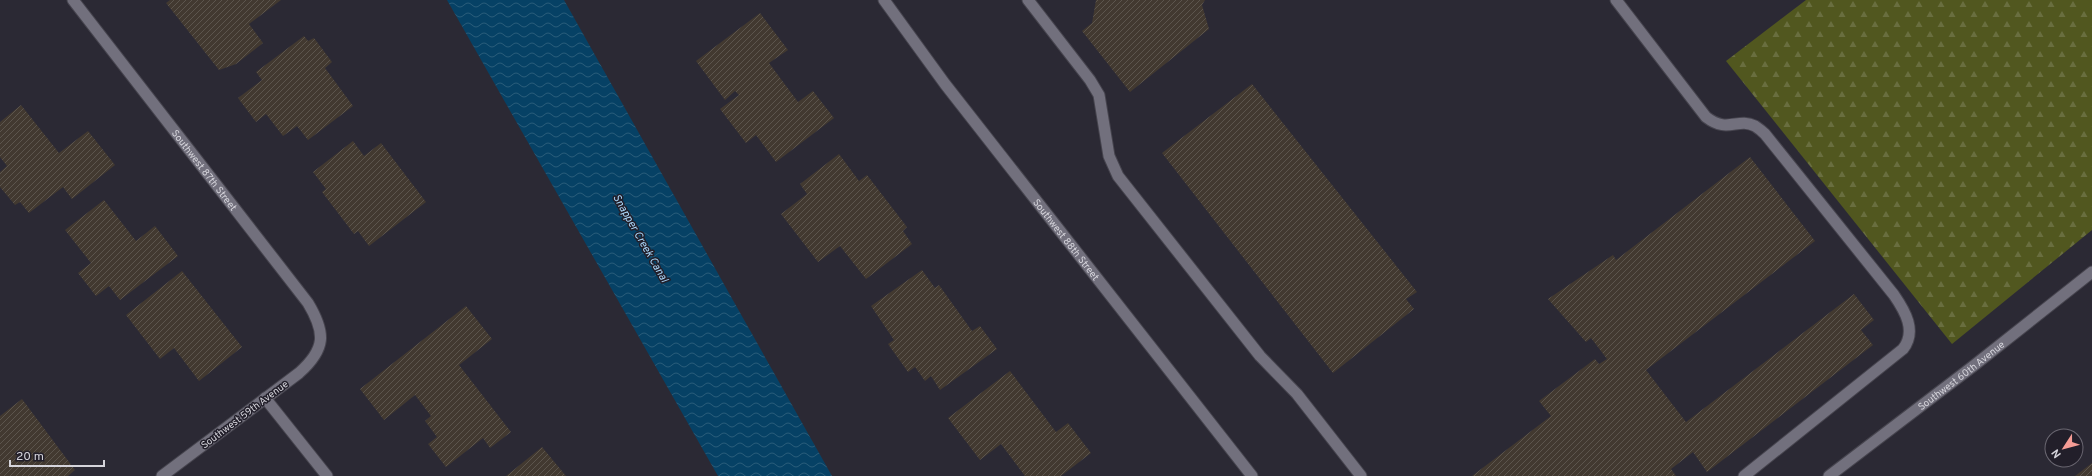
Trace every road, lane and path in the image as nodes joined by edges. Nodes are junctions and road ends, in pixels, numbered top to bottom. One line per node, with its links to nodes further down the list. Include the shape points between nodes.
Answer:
1 (73, 0): 6 (street, Southwest 87th Street, via 308,303 319,323)
2 (884, 0): 10 (street, Southwest 88th Street, via 946,84)
3 (1028, 0): 11 (street, via 1099,95 1109,156 1118,176 1260,356 1297,394)
4 (1616, 0): 12 (street, via 1706,117 1714,123 1726,126 1742,123 1754,125 1765,134 1894,295 1908,319 1909,340 1903,349)
5 (2092, 272): 13 (street, Southwest 60th Avenue)
6 (321, 346): 7 (street, Southwest 59th Avenue, via 310,363)
7 (265, 398): 8 (street, Southwest 59th Avenue); 9 (street)
8 (162, 476)
9 (327, 476)
10 (1252, 476)
11 (1361, 476)
12 (1744, 476)
13 (1829, 476)

